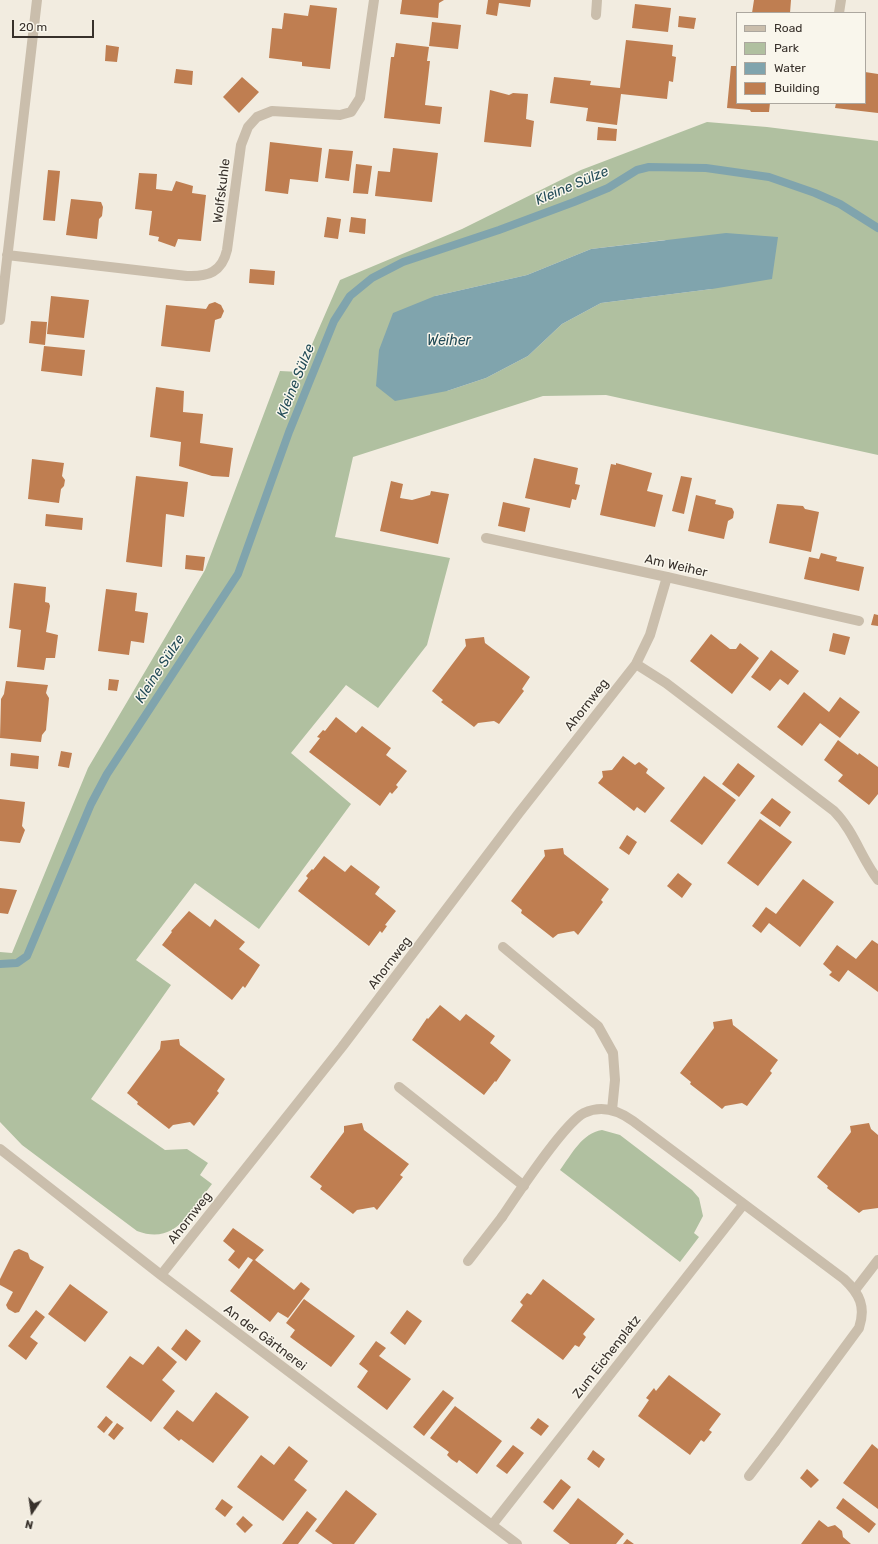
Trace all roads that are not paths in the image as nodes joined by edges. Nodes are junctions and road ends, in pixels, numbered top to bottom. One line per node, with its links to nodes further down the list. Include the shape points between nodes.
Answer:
1 (36, 0): 7 (street)
2 (374, 0): 7 (street, Wolfskuhle, via 360,98 351,112 340,116 272,111 257,117 248,127 241,145 227,250 219,269 206,275 187,276)
3 (597, 0): 6 (street)
4 (841, 0): 5 (street)
5 (839, 12)
6 (596, 15)
7 (7, 255): 8 (street)
8 (0, 320)
9 (486, 538): 10 (street, Am Weiher)
10 (667, 577): 11 (street, Am Weiher); 12 (street, Ahornweg, via 650,635)
11 (860, 622)
12 (636, 664): 13 (street, via 666,683 834,812 845,822 868,867); 22 (street, Ahornweg, via 342,1047)
13 (878, 880)
14 (503, 948): 16 (street, via 598,1026 613,1053 615,1080)
15 (398, 1087): 18 (street)
16 (612, 1110): 18 (street, via 591,1110 574,1120); 19 (street, via 633,1121)
17 (0, 1149): 22 (street, An der Gärtnerei)
18 (524, 1186): 21 (street)
19 (743, 1204): 23 (street, via 844,1279); 25 (street, Zum Eichenplatz)
20 (878, 1260): 23 (street)
21 (468, 1261)
22 (161, 1275): 25 (street, An der Gärtnerei)
23 (855, 1290): 24 (street, via 863,1307 859,1328)
24 (749, 1476)
25 (492, 1525): 26 (street, An der Gärtnerei)
26 (517, 1544)

